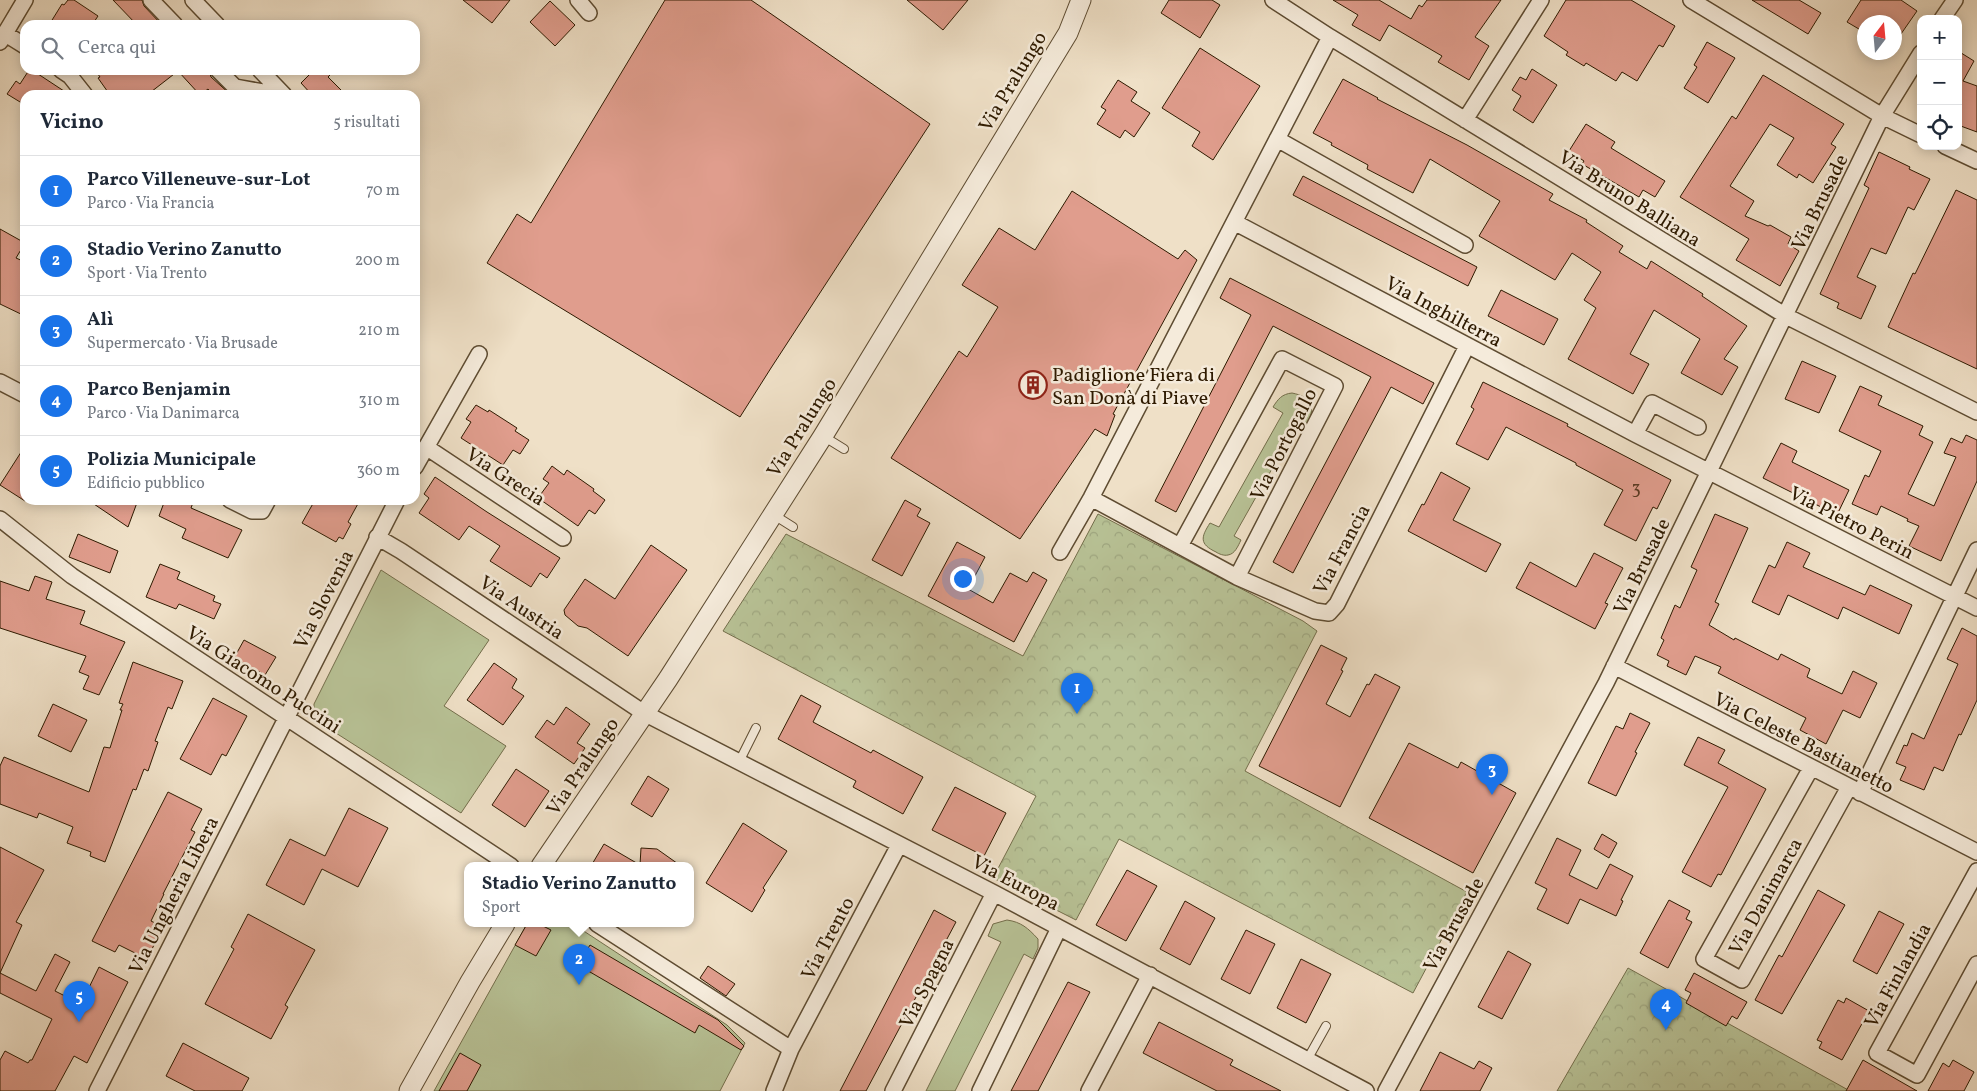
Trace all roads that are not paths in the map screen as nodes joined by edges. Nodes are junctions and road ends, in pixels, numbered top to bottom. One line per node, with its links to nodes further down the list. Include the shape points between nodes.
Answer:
1 (25, 0): 15 (street)
2 (152, 0): 12 (street)
3 (193, 0): 13 (street)
4 (578, 0): 10 (street)
5 (1081, 0): 40 (street, Via Pralungo, via 1068,33)
6 (1273, 0): 14 (street, Via Bruno Balliana)
7 (1541, 0): 25 (street)
8 (1691, 0): 24 (street)
9 (1955, 0): 11 (street)
10 (589, 13)
11 (1945, 15)
12 (170, 20)
13 (212, 20)
14 (1330, 36): 25 (street, Via Bruno Balliana); 27 (street)
15 (2, 37): 16 (street)
16 (20, 44)
17 (1917, 59): 24 (street, Via Brusade)
18 (68, 75): 21 (street)
19 (223, 75): 22 (street, via 235,87)
20 (265, 75): 23 (street)
21 (81, 90)
22 (252, 90)
23 (279, 90)
24 (1882, 116): 26 (street); 32 (street, Via Brusade)
25 (1465, 120): 32 (street, Via Bruno Balliana)
26 (1917, 133)
27 (1277, 140): 30 (street); 31 (street)
28 (1954, 150): 29 (street)
29 (1977, 161)
30 (1234, 222): 33 (street, Via Inghilterra); 45 (street)
31 (1465, 245)
32 (1786, 316): 37 (street, Via Bruno Balliana); 44 (street, Via Brusade)
33 (1467, 346): 39 (street, Via Inghilterra); 57 (street, Via Francia, via 1337,604 1329,613 1315,611)
34 (479, 354): 41 (street)
35 (0, 382): 36 (street)
36 (20, 392)
37 (1977, 412)
38 (1698, 428): 39 (street, via 1652,403)
39 (1635, 434): 44 (street, Via Inghilterra)
40 (823, 436): 42 (lane); 49 (street, Via Pralungo)
41 (426, 447): 43 (street); 53 (street, Via Grecia)
42 (844, 449)
43 (420, 458)
44 (1709, 470): 58 (street, Via Pietro Perin); 60 (street, Via Brusade)
45 (1091, 498): 54 (street, Via Francia); 56 (street)
46 (240, 505): 47 (street, via 252,511 262,511)
47 (265, 505)
48 (394, 505): 52 (street, Via Slovenia)
49 (772, 514): 51 (lane); 61 (street, Via Pralungo)
50 (0, 519): 62 (street, Via Giacomo Puccini, via 72,576)
51 (793, 526)
52 (377, 537): 61 (street, Via Austria); 62 (street, Via Slovenia)
53 (563, 538)
54 (1180, 546): 57 (street, Via Francia); 57 (street, Via Portogallo, via 1282,359 1335,386)
55 (1977, 550): 58 (street)
56 (1060, 552)
57 (1237, 577)
58 (1955, 597): 59 (street, Via Pietro Perin); 66 (street)
59 (1977, 608)
60 (1614, 666): 65 (street, Via Celeste Bastianetto); 88 (street, Via Brusade)
61 (644, 713): 64 (street, Via Europa); 70 (street, Via Pralungo)
62 (286, 718): 69 (street, Via Giacomo Puccini); 81 (street, Via Ungheria Libera)
63 (756, 728): 64 (lane)
64 (740, 762): 67 (street, Via Europa)
65 (1811, 768): 66 (street, Via Celeste Bastianetto); 66 (street, Via Danimarca, via 1704,959 1742,980)
66 (1855, 790): 68 (street, Via Celeste Bastianetto)
67 (899, 845): 72 (street, Via Europa); 79 (street, Via Trento)
68 (1977, 852)
69 (505, 862)
70 (544, 862)
71 (1977, 871): 76 (street, Via Finlandia, via 1877,1052 1917,1075)
72 (994, 893): 75 (street, Via Europa); 84 (street, Via Spagna)
73 (503, 927): 82 (street)
74 (602, 927): 79 (street)
75 (1059, 928): 77 (street, Via Europa); 85 (street)
76 (1977, 964)
77 (1150, 975): 80 (street, Via Europa); 86 (street)
78 (1326, 1026): 80 (lane)
79 (790, 1049): 83 (street, Via Trento)
80 (1307, 1060): 87 (street, Via Europa)
81 (97, 1091)
82 (409, 1091)
83 (774, 1091)
84 (893, 1091)
85 (980, 1091)
86 (1090, 1091)
87 (1366, 1091)
88 (1386, 1091)

